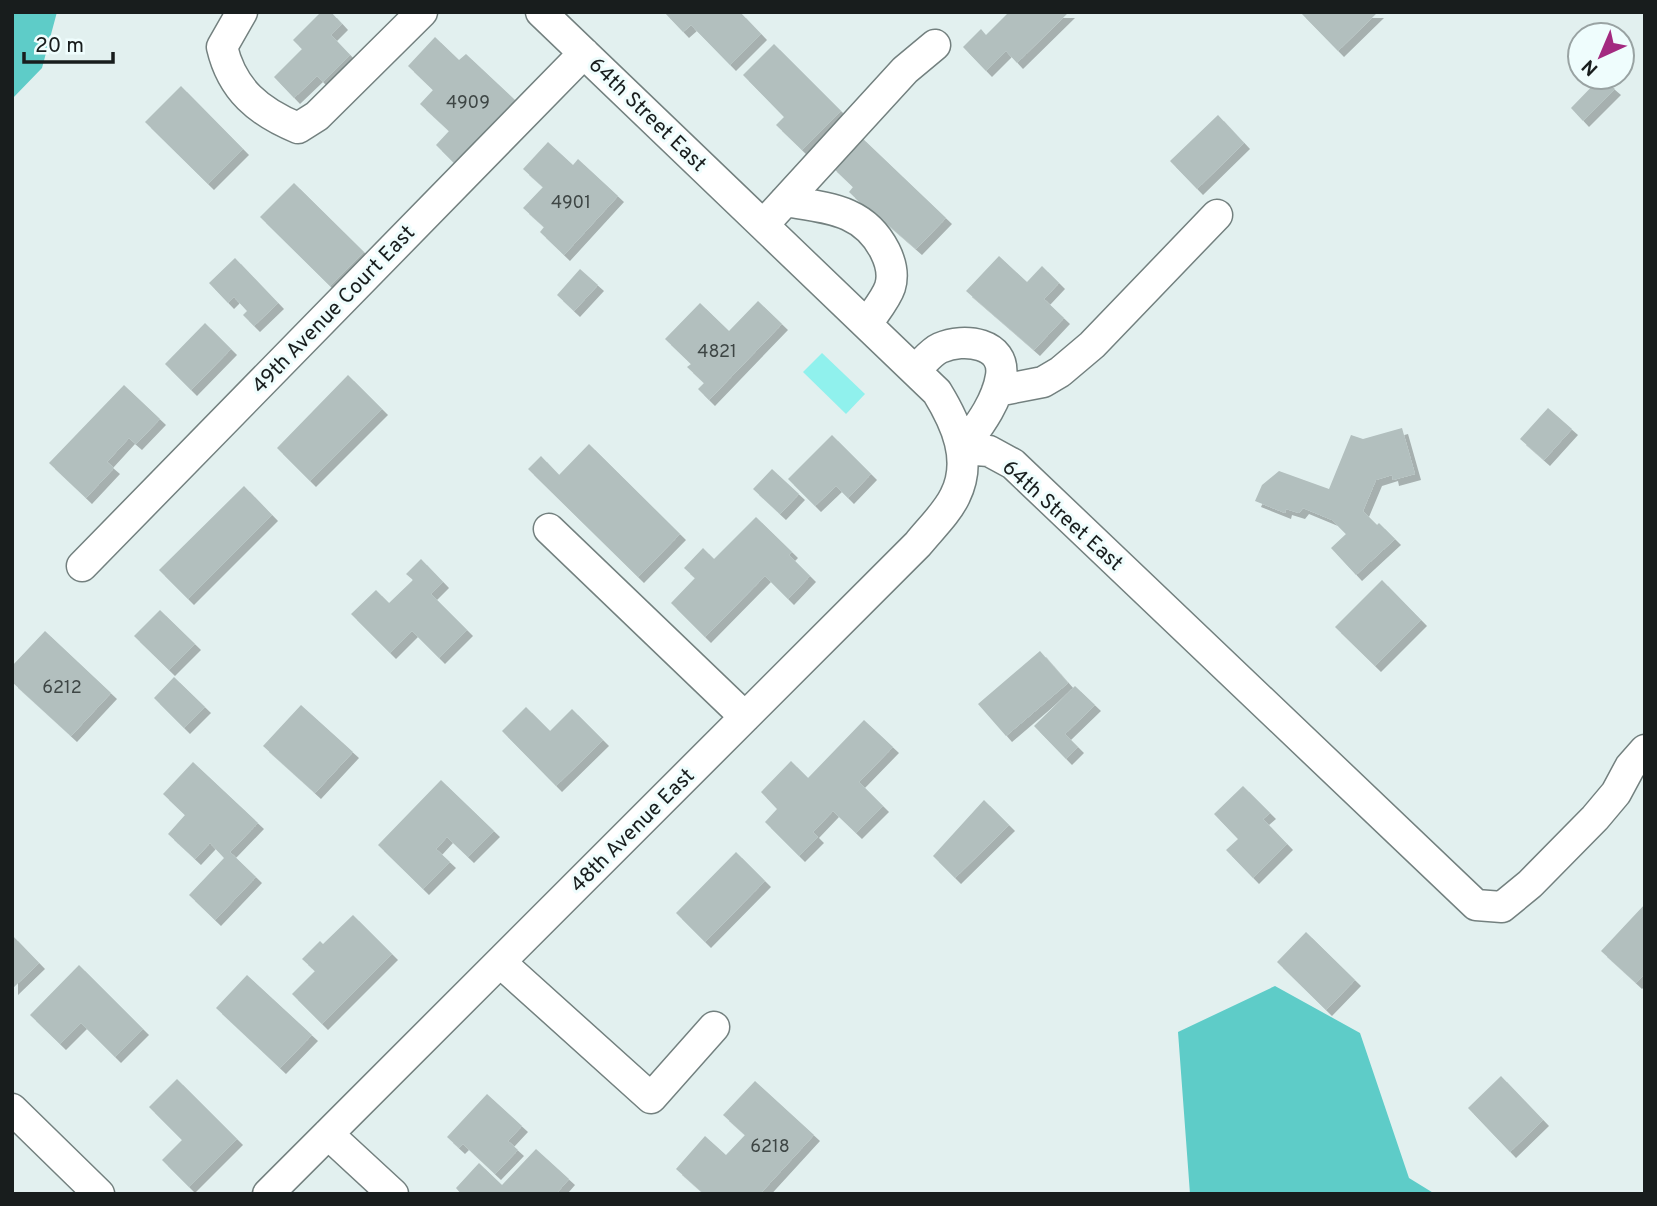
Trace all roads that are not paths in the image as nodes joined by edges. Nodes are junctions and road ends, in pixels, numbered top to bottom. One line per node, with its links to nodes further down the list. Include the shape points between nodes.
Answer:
1 (242, 12): 2 (street, via 222,47 227,68 246,96 272,117 298,128 317,116)
2 (422, 12)
3 (541, 12): 5 (street, 64th Street East)
4 (935, 45): 6 (street, via 905,70)
5 (584, 53): 8 (street, 64th Street East); 14 (street, 49th Avenue Court East)
6 (785, 201): 8 (street); 9 (street, via 853,215 878,236 892,265 890,288)
7 (1217, 215): 11 (street, via 1092,345 1060,372 1043,382)
8 (764, 225): 9 (street, 64th Street East)
9 (867, 324): 10 (street, 64th Street East)
10 (915, 370): 11 (street, via 939,348 978,343 1001,362); 12 (street, 64th Street East, via 937,392)
11 (997, 391): 12 (street)
12 (962, 449): 15 (street, 48th Avenue East, via 963,467 954,498 918,544); 16 (street, 64th Street East, via 989,451 1013,464 1476,905 1502,907 1530,884 1602,810)
13 (549, 528): 15 (street)
14 (82, 566)
15 (744, 717): 17 (street, 48th Avenue East)
16 (1645, 750)
17 (500, 962): 18 (street, via 651,1098); 20 (street, 48th Avenue East)
18 (714, 1027)
19 (12, 1109): 21 (street)
20 (328, 1134): 22 (street, 48th Avenue East); 23 (street)
21 (99, 1194)
22 (268, 1194)
23 (393, 1194)

